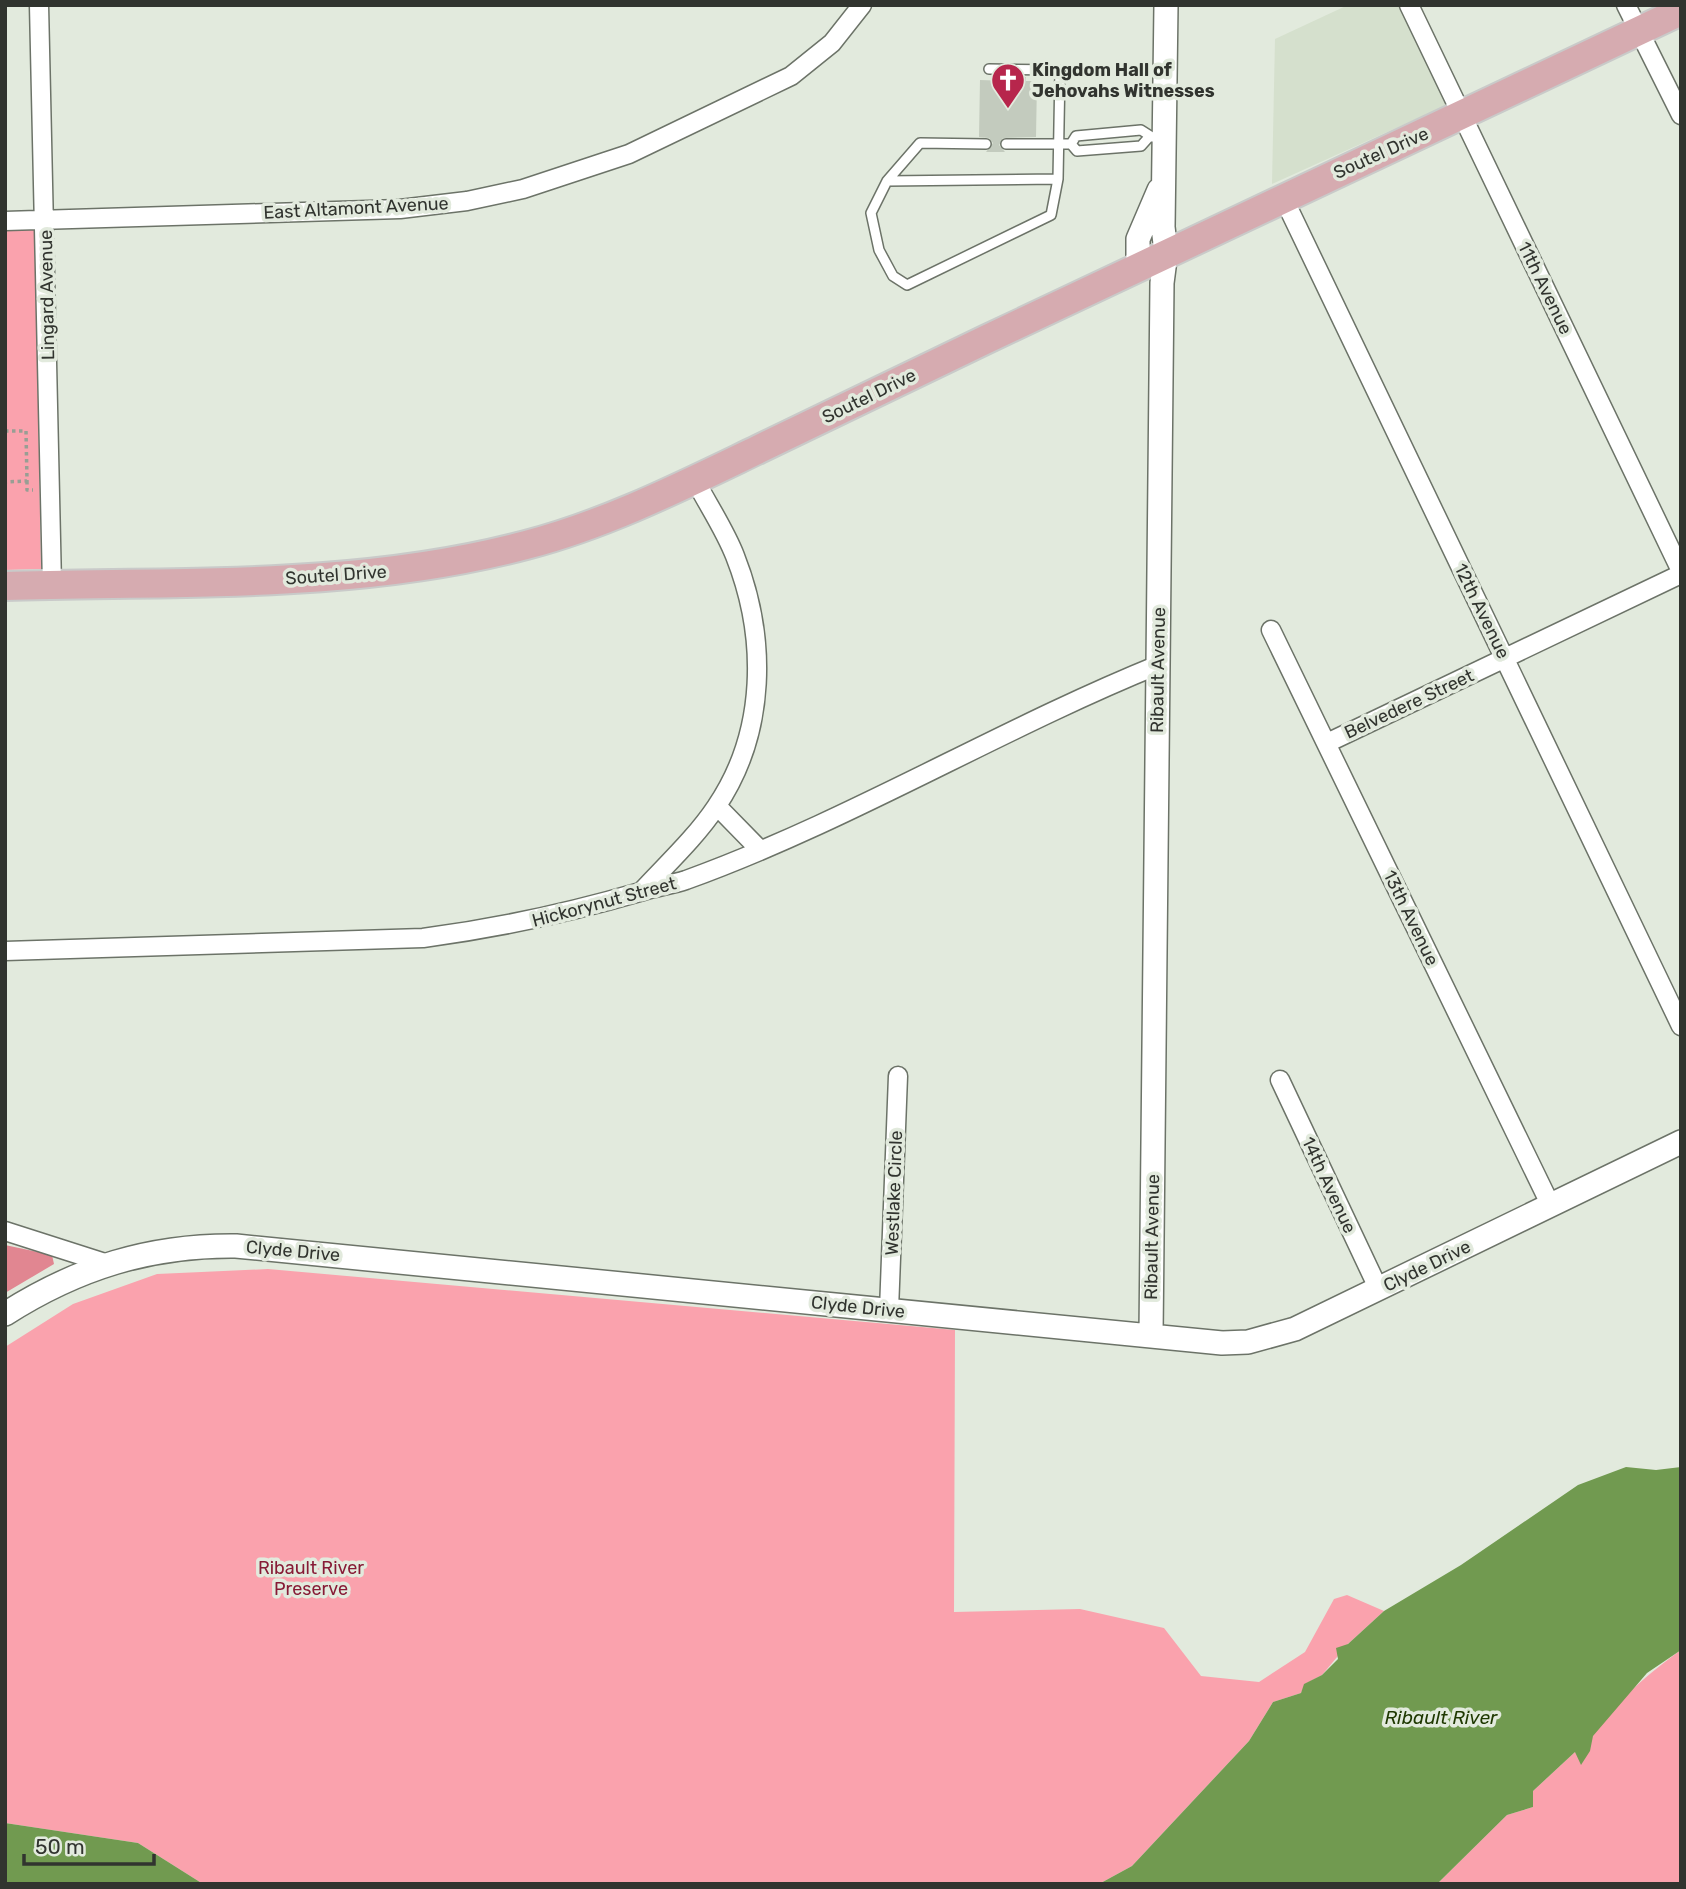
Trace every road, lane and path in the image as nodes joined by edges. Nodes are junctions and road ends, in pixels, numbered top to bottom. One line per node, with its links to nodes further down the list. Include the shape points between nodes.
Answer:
1 (39, 5): 20 (street, Lingard Avenue)
2 (862, 5): 20 (street, East Altamont Avenue, via 832,43 791,76 629,154 523,189 400,209)
3 (1166, 5): 11 (street, Ribault Avenue)
4 (1409, 5): 10 (street, 11th Avenue)
5 (1626, 5): 7 (street)
6 (1681, 12): 7 (main road, Soutel Drive)
7 (1639, 32): 9 (street); 10 (main road, Soutel Drive)
8 (989, 69): 14 (lane, via 1060,70)
9 (1681, 115)
10 (1462, 117): 19 (main road, Soutel Drive); 27 (street, 11th Avenue)
11 (1157, 137): 15 (lane, via 1141,146 1077,151); 15 (lane, via 1141,130 1076,136); 16 (street, Ribault Avenue)
12 (986, 144): 18 (lane, via 920,143)
13 (1006, 144): 14 (lane)
14 (1059, 144): 15 (lane); 17 (lane)
15 (1071, 144)
16 (1164, 177): 22 (street, Ribault Avenue); 23 (street, via 1138,239)
17 (1058, 179): 18 (lane); 18 (lane, via 1051,215 908,285 893,276 879,250 871,213)
18 (887, 181)
19 (1283, 197): 22 (main road, Soutel Drive); 31 (street, 12th Avenue)
20 (45, 219): 21 (street, East Altamont Avenue); 28 (street, Lingard Avenue)
21 (5, 221)
22 (1166, 252): 23 (main road, Soutel Drive); 32 (street, Ribault Avenue)
23 (1138, 266): 25 (main road, Soutel Drive)
24 (5, 431): 26 (path, via 26,430 27,468 27,481)
25 (695, 480): 28 (main road, Soutel Drive, via 528,545 411,569 334,577); 34 (street, via 734,553 756,632 759,679 753,718 742,757)
26 (5, 482)
27 (1681, 572): 31 (street, Belvedere Street)
28 (52, 585): 29 (main road, Soutel Drive)
29 (5, 586)
30 (1271, 630): 33 (street, 13th Avenue)
31 (1505, 659): 33 (street, Belvedere Street); 38 (street, 12th Avenue)
32 (1158, 665): 35 (street, Hickorynut Street); 48 (street, Ribault Avenue)
33 (1326, 743): 42 (street, 13th Avenue)
34 (717, 806): 35 (street); 36 (street)
35 (760, 850): 36 (street, Hickorynut Street, via 684,881)
36 (642, 891): 37 (street, Hickorynut Street, via 544,919 423,938)
37 (5, 951)
38 (1681, 1026)
39 (898, 1076): 46 (street, Westlake Circle)
40 (1280, 1080): 45 (street, 14th Avenue)
41 (1681, 1142): 42 (street, Clyde Drive)
42 (1551, 1206): 45 (street, Clyde Drive)
43 (5, 1231): 44 (street)
44 (105, 1264): 46 (street, Clyde Drive, via 174,1249 263,1248); 47 (street, Clyde Drive, via 65,1279)
45 (1379, 1290): 48 (street, Clyde Drive, via 1270,1338 1222,1343)
46 (889, 1310): 48 (street, Clyde Drive)
47 (5, 1314)
48 (1151, 1335)

